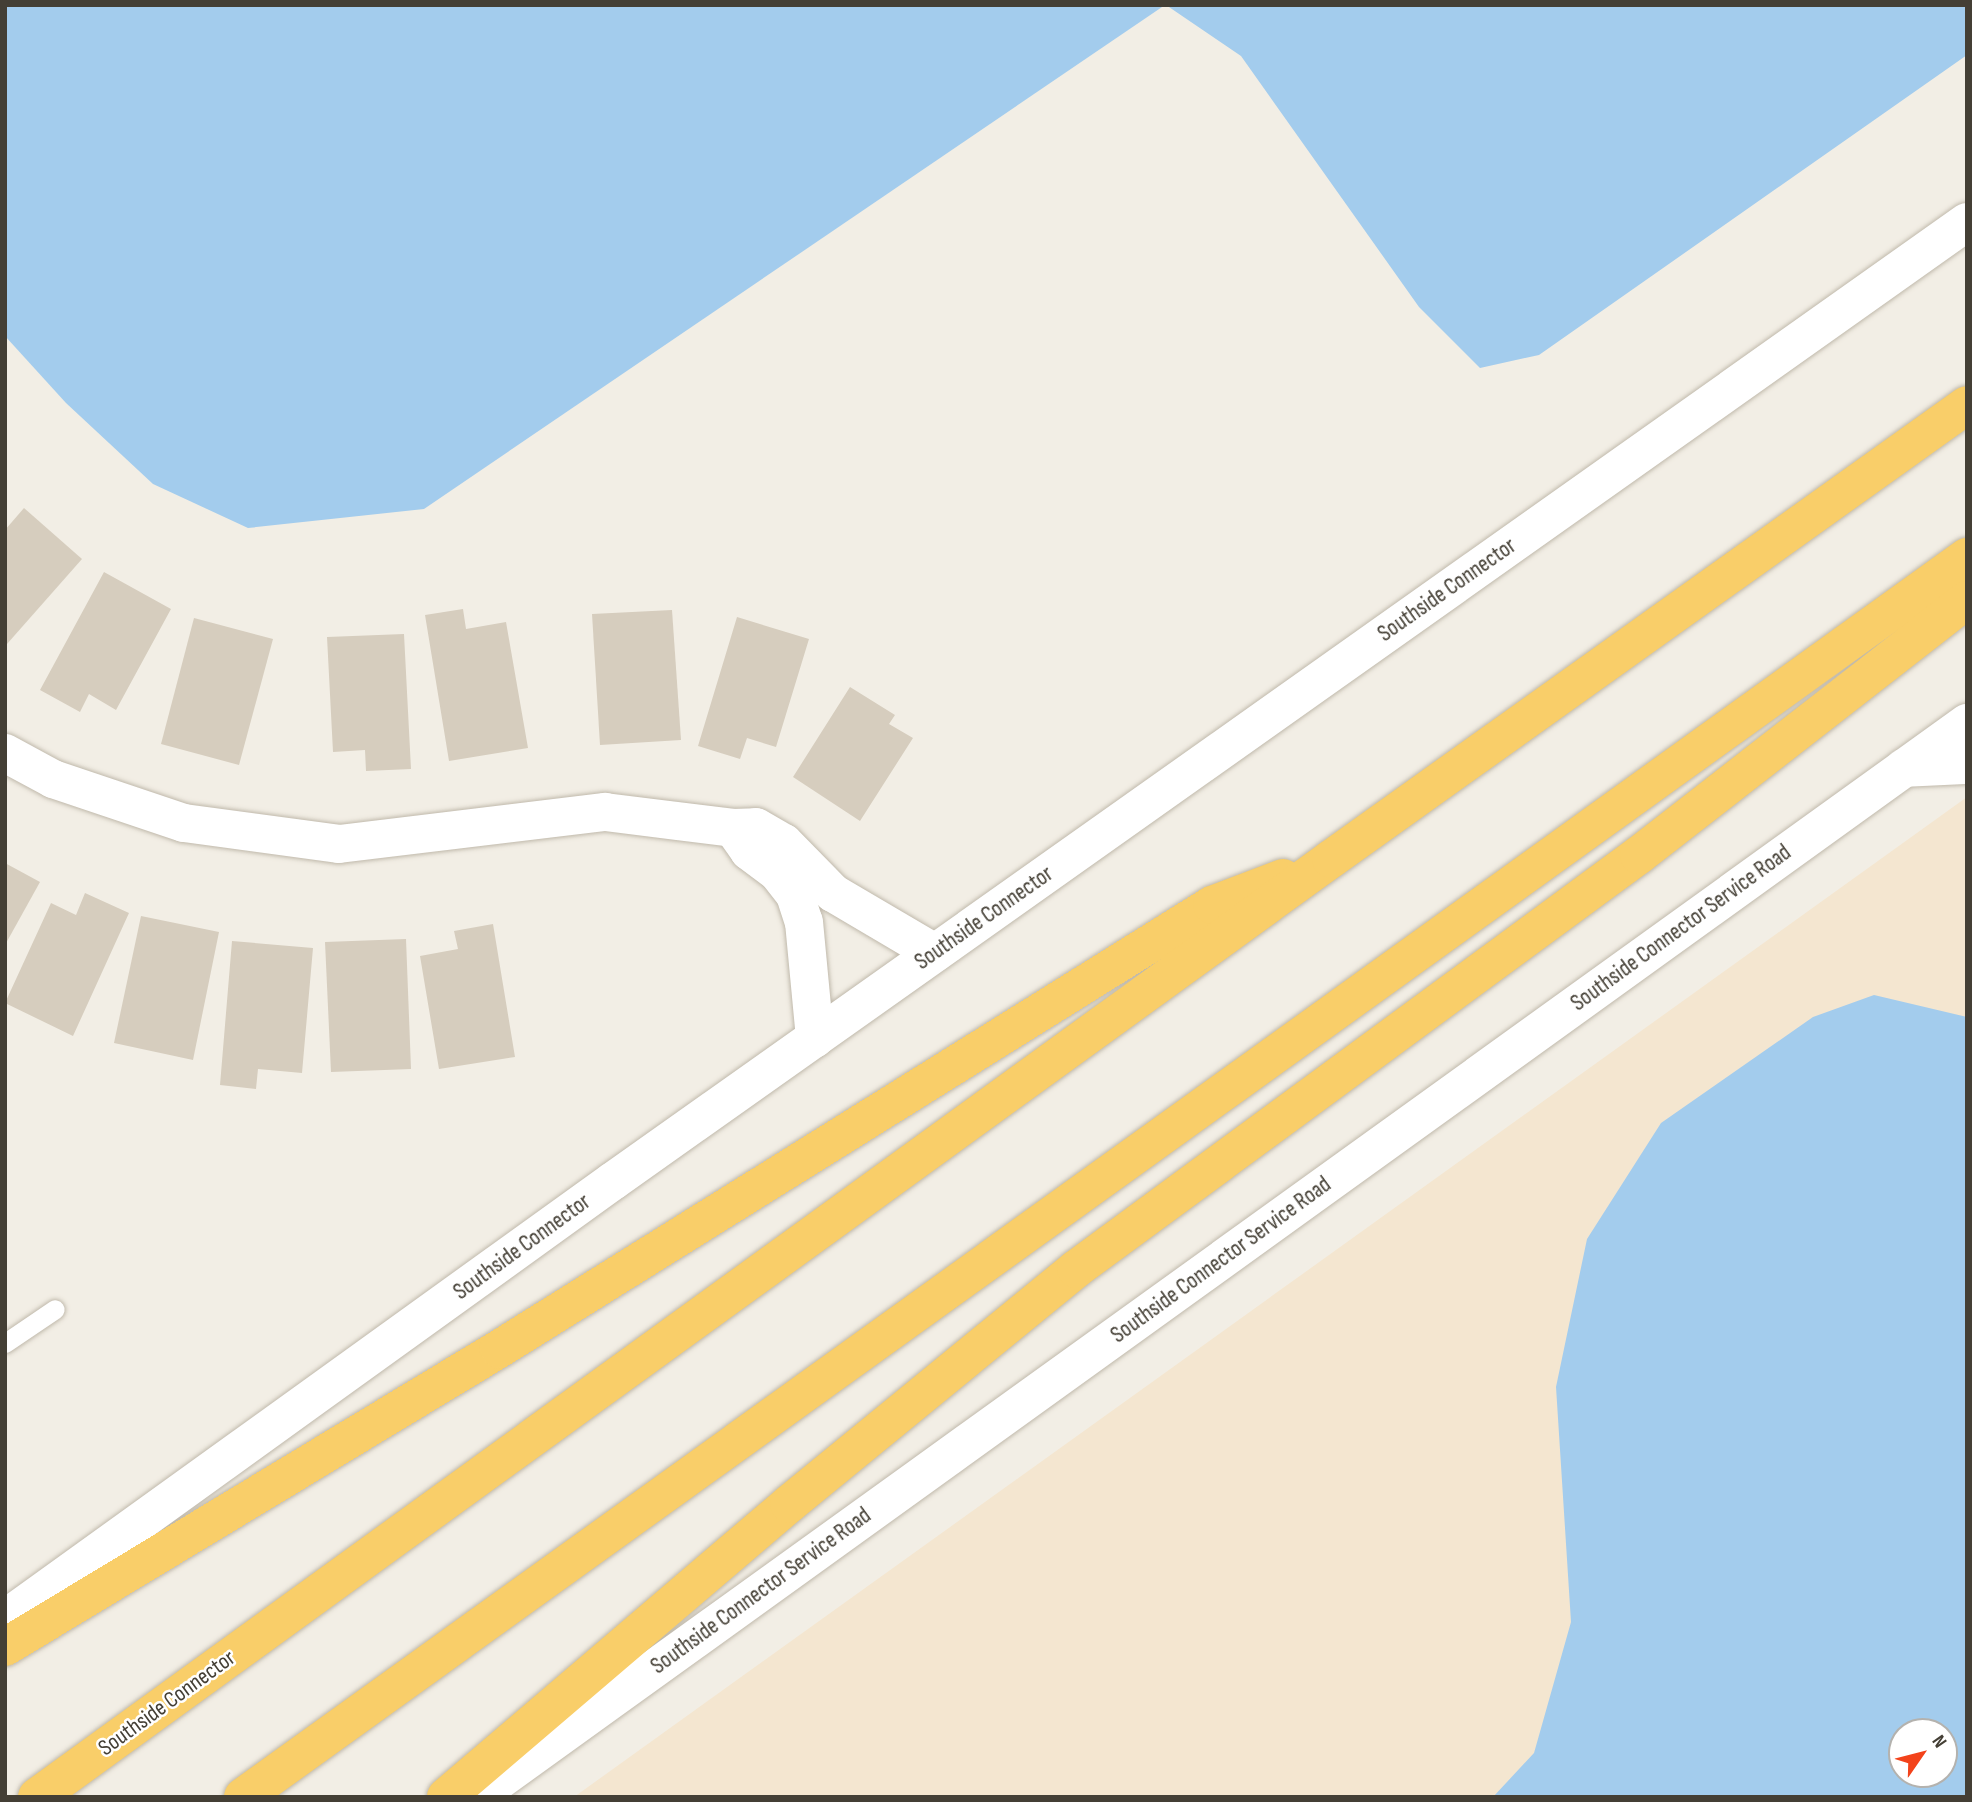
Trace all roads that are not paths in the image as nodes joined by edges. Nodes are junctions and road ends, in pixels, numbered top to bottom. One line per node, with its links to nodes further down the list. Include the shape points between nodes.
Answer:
1 (1967, 222): 11 (street, Southside Connector)
2 (1967, 405): 10 (highway, Southside Connector)
3 (1967, 557): 18 (highway)
4 (1967, 600): 19 (highway, via 1639,855 1076,1269 789,1504)
5 (1967, 723): 8 (street, Southside Connector Service Road)
6 (5, 752): 9 (street, via 53,779 184,823 339,844 605,812)
7 (1967, 765): 8 (street)
8 (1904, 768): 20 (street, Southside Connector Service Road)
9 (733, 828): 11 (street, via 756,827 784,843 833,893); 12 (street, via 749,851 778,873 795,895 804,922)
10 (1331, 859): 16 (highway, via 1212,905 499,1349); 17 (highway, Southside Connector)
11 (935, 953): 12 (street, Southside Connector)
12 (815, 1038): 15 (street, Southside Connector)
13 (55, 1308): 14 (lane)
14 (5, 1343)
15 (5, 1619)
16 (5, 1647)
17 (37, 1797)
18 (243, 1797)
19 (446, 1797)
20 (476, 1797)

